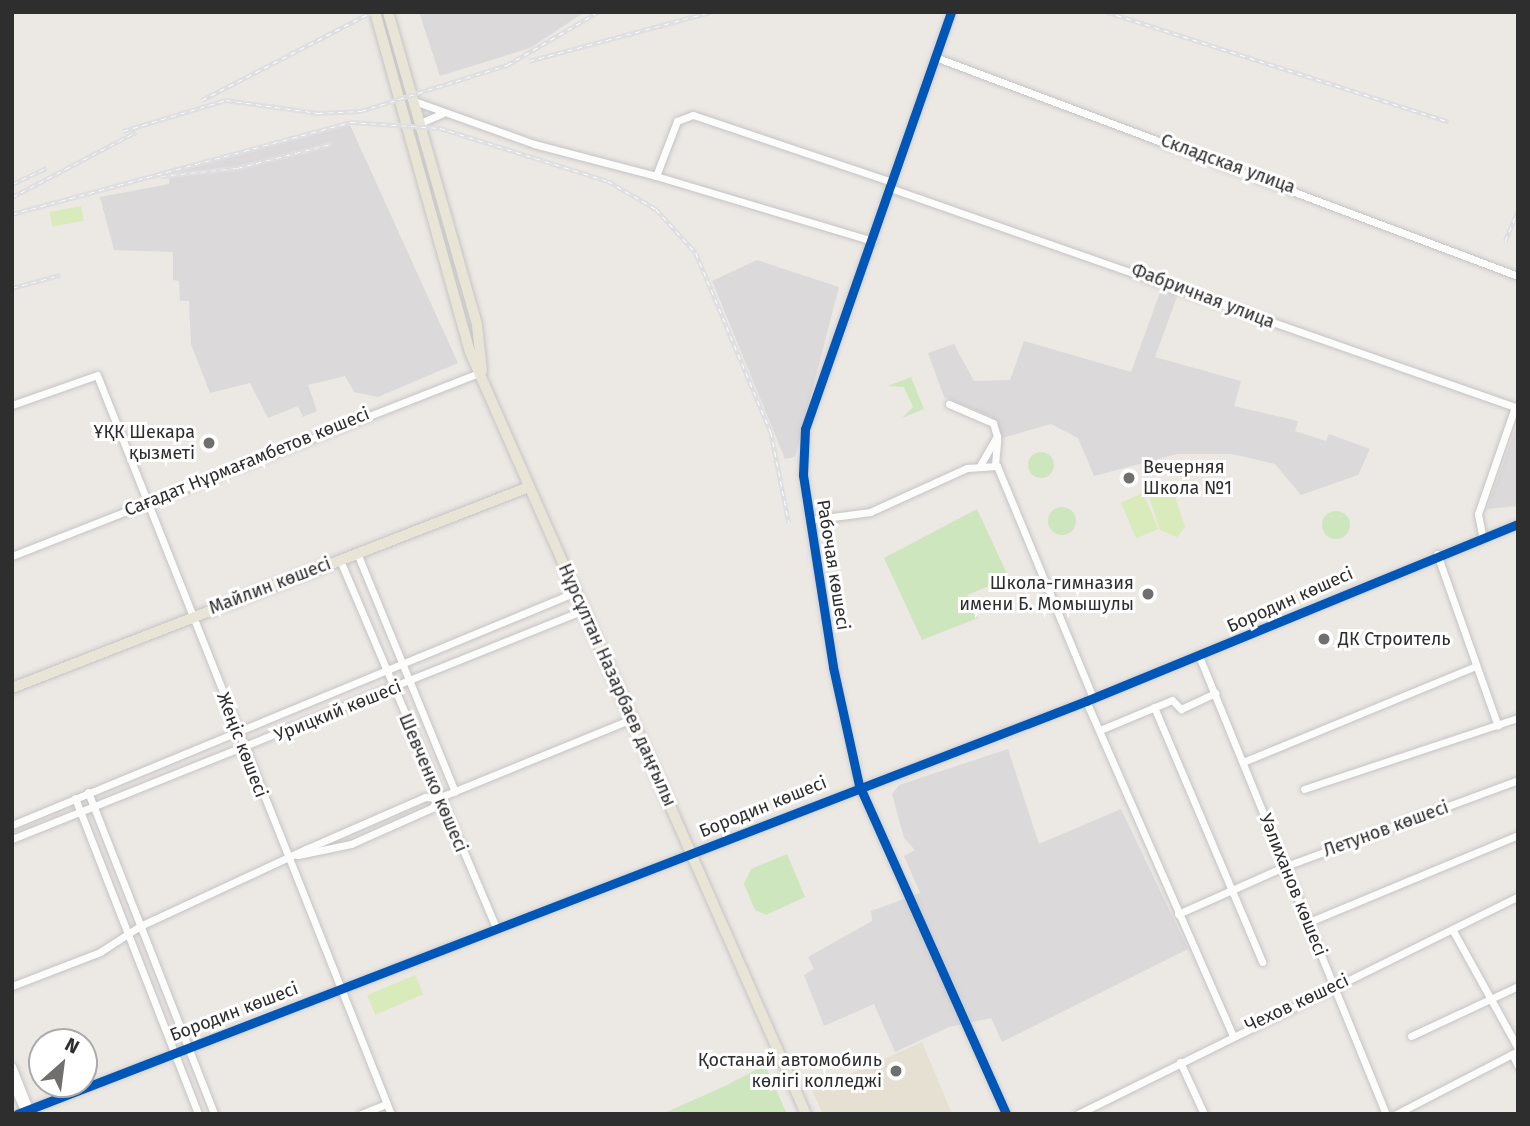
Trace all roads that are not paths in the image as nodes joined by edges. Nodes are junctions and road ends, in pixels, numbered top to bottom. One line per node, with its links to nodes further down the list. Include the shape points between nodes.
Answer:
1 (375, 12): 12 (main road, Нұрсұлтан Назарбаев даңғылы, via 463,330)
2 (388, 12): 5 (main road, Нұрсұлтан Назарбаев даңғылы)
3 (951, 12): 4 (street, Рабочая көшесі)
4 (935, 57): 9 (street, Рабочая көшесі); 11 (street, Складская улица)
5 (414, 101): 6 (street); 7 (main road, Нұрсұлтан Назарбаев даңғылы)
6 (445, 114): 7 (street); 8 (street)
7 (420, 123): 12 (main road, Нұрсұлтан Назарбаев даңғылы, via 477,325)
8 (656, 176): 9 (street, Фабричная улица, via 677,121 693,115); 10 (street)
9 (890, 185): 10 (street, Рабочая көшесі); 22 (street, Фабричная улица, via 1516,407 1478,514)
10 (872, 241): 20 (street, Рабочая көшесі, via 805,429)
11 (1518, 276)
12 (482, 371): 18 (main road, Нұрсұлтан Назарбаев даңғылы); 19 (street, Сағадат Нұрмағамбетов көшесі)
13 (949, 404): 15 (street, via 993,423)
14 (12, 405): 19 (street, Жеңіс көшесі, via 97,375)
15 (997, 436): 16 (street); 17 (street)
16 (981, 464): 17 (street); 20 (street, via 870,512)
17 (995, 464): 38 (street)
18 (529, 486): 23 (main road, Майлин көшесі); 27 (main road, Нұрсұлтан Назарбаев даңғылы)
19 (147, 502): 25 (street, Сағадат Нұрмағамбетов көшесі); 29 (street, Жеңіс көшесі)
20 (810, 520): 48 (street, Рабочая көшесі)
21 (1518, 524): 22 (street, Бородин көшесі)
22 (1482, 534): 24 (street, Бородин көшесі)
23 (357, 553): 26 (main road, Майлин көшесі); 31 (street, Шевченко көшесі)
24 (1437, 554): 30 (street, Бородин көшесі); 32 (street)
25 (12, 556)
26 (340, 560): 29 (main road, Майлин көшесі); 33 (street, Шевченко көшесі)
27 (576, 592): 28 (main road, Нұрсұлтан Назарбаев даңғылы); 31 (street, Урицкий көшесі)
28 (584, 610): 34 (street, Урицкий көшесі); 41 (main road, Нұрсұлтан Назарбаев даңғылы)
29 (192, 617): 35 (main road, Майлин көшесі); 44 (street, Жеңіс көшесі)
30 (1199, 656): 37 (street, Уәлиханов көшесі); 38 (street, Бородин көшесі)
31 (401, 664): 33 (street, Урицкий көшесі); 34 (street, Шевченко көшесі)
32 (1473, 667): 42 (street, via 1482,673); 46 (street)
33 (385, 670): 36 (street, Шевченко көшесі); 44 (street, Урицкий көшесі)
34 (409, 683): 36 (street, Урицкий көшесі); 51 (street, Шевченко көшесі)
35 (12, 688)
36 (393, 689): 45 (street, Урицкий көшесі); 53 (street, Шевченко көшесі)
37 (1215, 693): 39 (street, via 1181,709 1175,699); 46 (street, Уәлиханов көшесі)
38 (1090, 700): 43 (street); 48 (street, Бородин көшесі)
39 (1154, 707): 43 (street); 63 (street)
40 (1518, 718): 42 (street)
41 (632, 719): 51 (street); 59 (main road, Нұрсұлтан Назарбаев даңғылы)
42 (1498, 726): 49 (street)
43 (1100, 730): 65 (street)
44 (238, 734): 45 (street, Жеңіс көшесі); 50 (street, Урицкий көшесі)
45 (244, 749): 54 (street, Урицкий көшесі); 61 (street, Жеңіс көшесі)
46 (1243, 762): 62 (street, Уәлиханов көшесі)
47 (1518, 780): 62 (street, Летунов көшесі)
48 (859, 785): 59 (street, Бородин көшесі); 93 (street, Рабочая көшесі)
49 (1304, 789)
50 (88, 792): 52 (street, Урицкий көшесі); 54 (street)
51 (455, 792): 53 (street)
52 (75, 798): 55 (street); 56 (street, Урицкий көшесі)
53 (438, 798): 60 (street, via 425,797); 60 (street, via 432,808 351,844); 68 (street, Шевченко көшесі)
54 (94, 808): 55 (street, Урицкий көшесі); 67 (street)
55 (81, 813): 58 (street, Урицкий көшесі); 70 (street)
56 (12, 825)
57 (1518, 835): 66 (street)
58 (12, 839)
59 (691, 852): 68 (street, Бородин көшесі); 92 (main road, Нұрсұлтан Назарбаев даңғылы)
60 (298, 855): 61 (street)
61 (287, 861): 67 (street); 75 (street, Жеңіс көшесі)
62 (1286, 866): 63 (street, Летунов көшесі); 66 (street, Уәлиханов көшесі)
63 (1231, 891): 65 (street, Летунов көшесі); 71 (street)
64 (1518, 897): 69 (street, Чехов көшесі)
65 (1178, 914): 77 (street)
66 (1309, 922): 74 (street, Уәлиханов көшесі)
67 (140, 926): 70 (street); 79 (street)
68 (496, 928): 75 (street, Бородин көшесі)
69 (1452, 929): 74 (street, Чехов көшесі); 76 (street)
70 (128, 934): 73 (street); 81 (street)
71 (1262, 962)
72 (1518, 985): 76 (street)
73 (12, 986)
74 (1334, 986): 77 (street, Чехов көшесі); 96 (street, Уәлиханов көшесі)
75 (339, 989): 79 (street, Бородин көшесі); 86 (street, Жеңіс көшесі)
76 (1489, 1000): 78 (street); 80 (street)
77 (1232, 1034): 82 (street, Чехов көшесі)
78 (1411, 1035)
79 (188, 1047): 81 (street, Бородин көшесі); 89 (street)
80 (1516, 1051): 84 (street); 97 (street)
81 (174, 1053): 87 (street, Бородин көшесі); 88 (street)
82 (1180, 1062): 94 (street, Чехов көшесі); 95 (street)
83 (12, 1066): 87 (street)
84 (1518, 1066)
85 (12, 1083): 87 (street)
86 (386, 1104): 90 (street); 91 (street, Жеңіс көшесі)
87 (26, 1112)
88 (198, 1114)
89 (214, 1114)
90 (361, 1114)
91 (391, 1114)
92 (806, 1114)
93 (1006, 1114)
94 (1078, 1114)
95 (1204, 1114)
96 (1386, 1114)
97 (1396, 1114)

